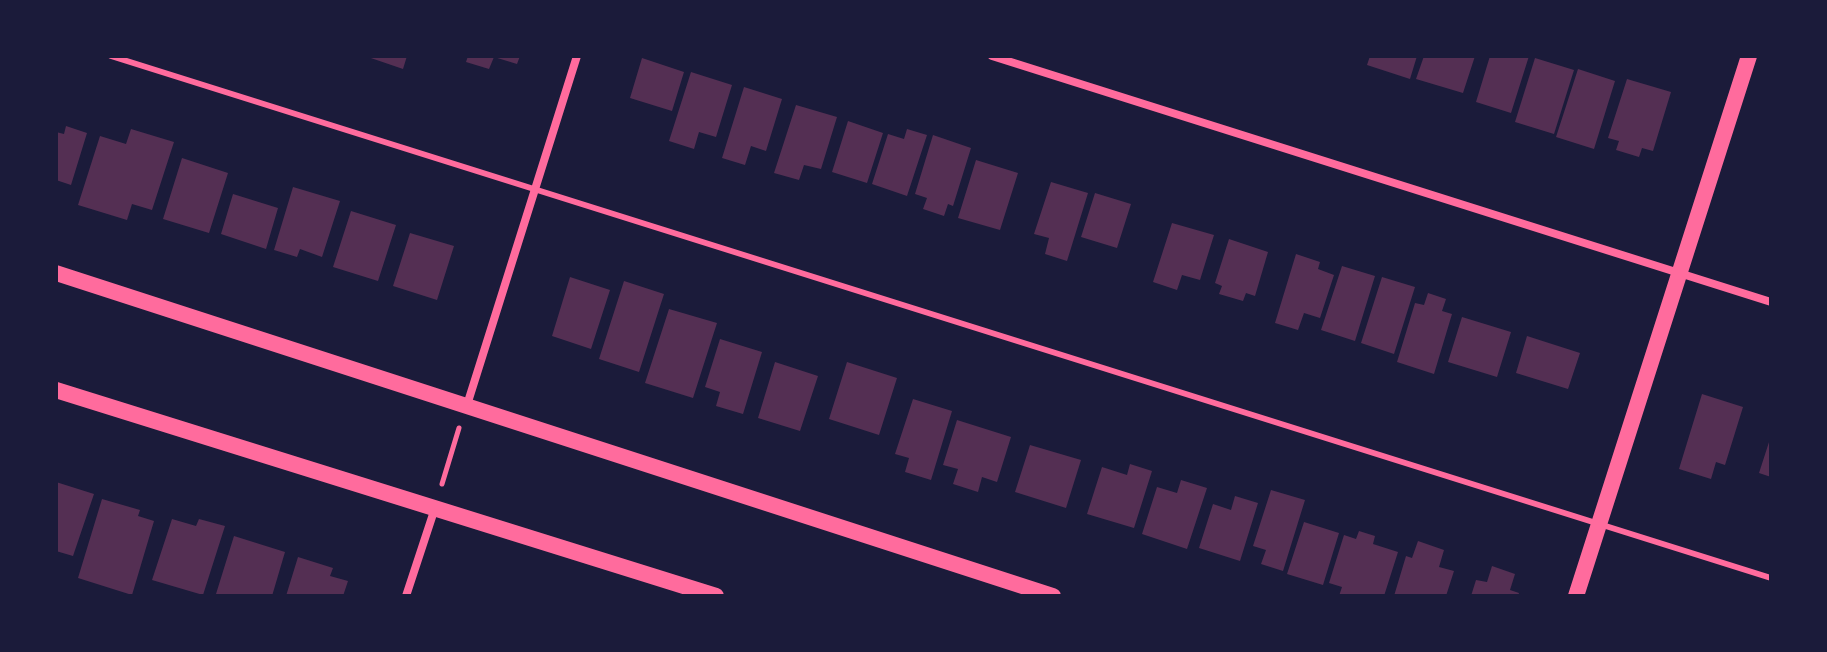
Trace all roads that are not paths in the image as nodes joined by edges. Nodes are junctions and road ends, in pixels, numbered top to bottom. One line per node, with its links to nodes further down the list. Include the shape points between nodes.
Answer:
1 (111, 56): 5 (lane)
2 (577, 56): 5 (street)
3 (992, 56): 7 (street)
4 (1749, 56): 7 (main road)
5 (535, 189): 10 (street); 12 (lane)
6 (56, 273): 10 (main road)
7 (1678, 273): 8 (street); 12 (main road)
8 (1771, 302)
9 (56, 390): 11 (main road)
10 (467, 405): 16 (main road)
11 (435, 508): 14 (street); 15 (main road)
12 (1599, 524): 13 (lane); 17 (main road)
13 (1771, 578)
14 (406, 596)
15 (716, 596)
16 (1053, 596)
17 (1576, 596)

